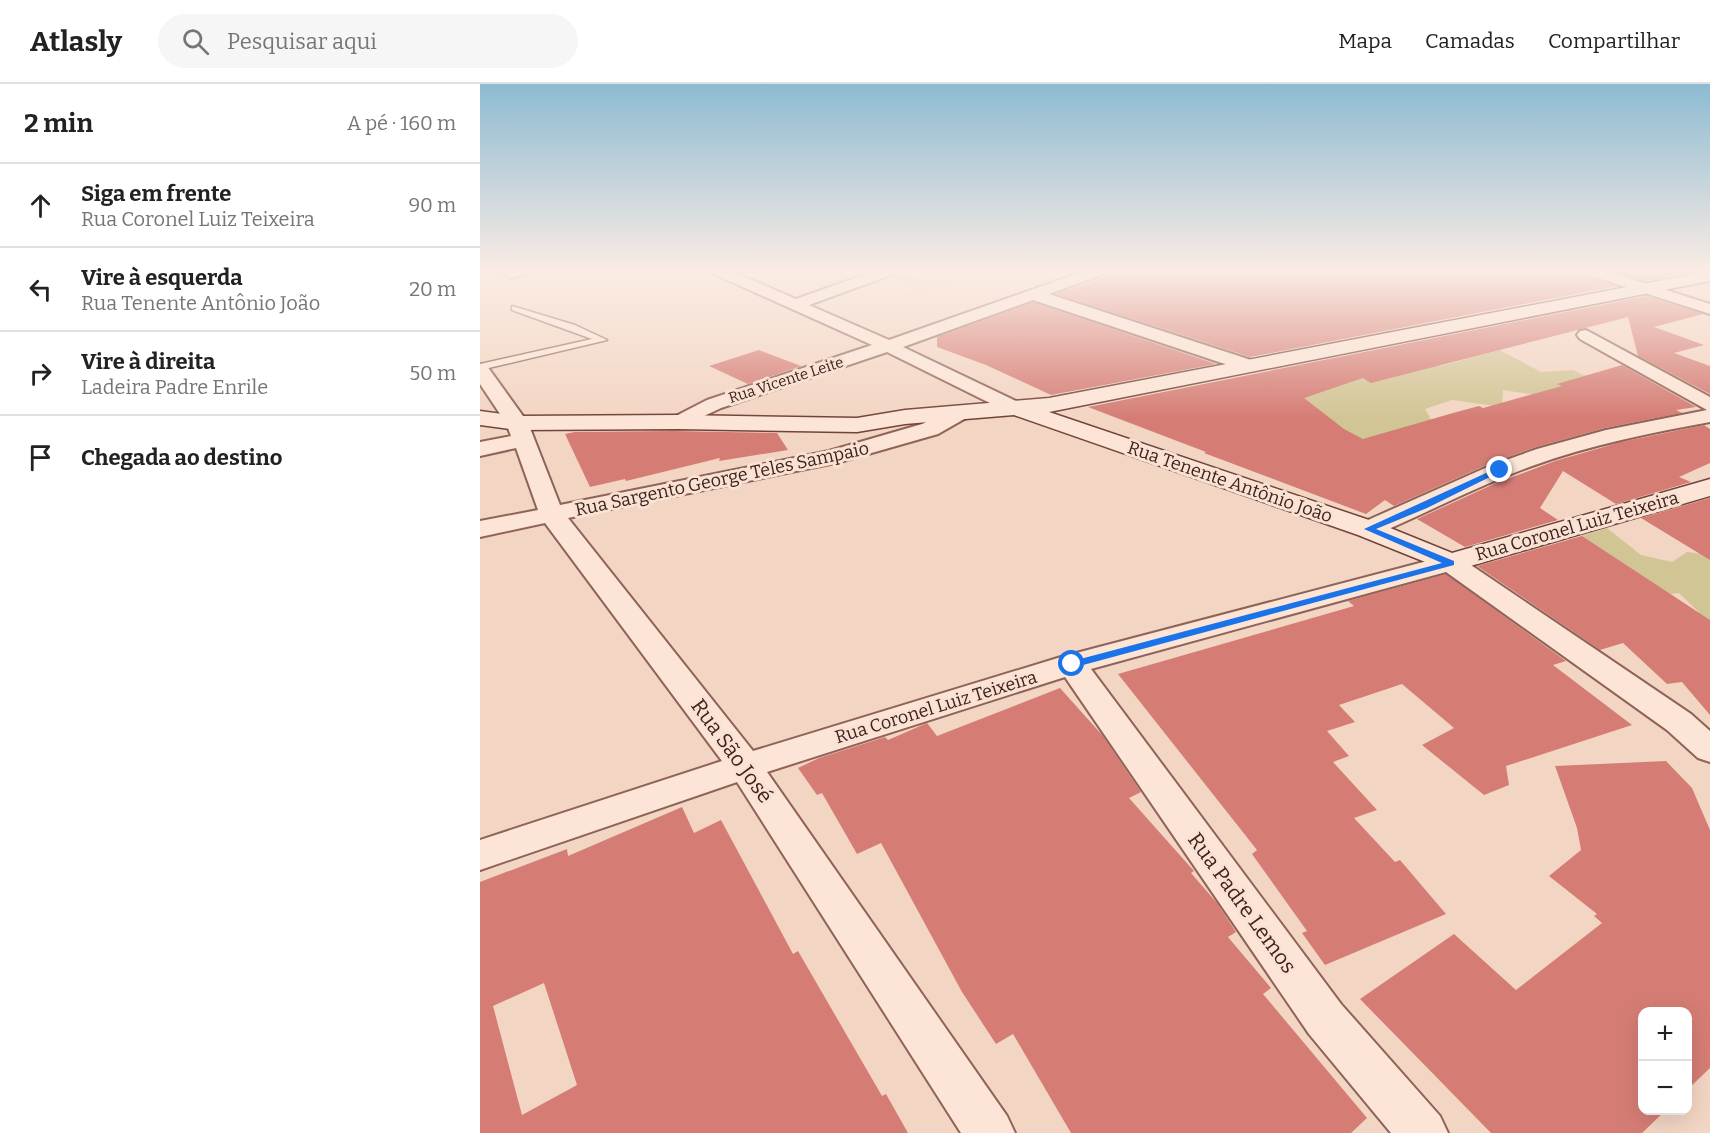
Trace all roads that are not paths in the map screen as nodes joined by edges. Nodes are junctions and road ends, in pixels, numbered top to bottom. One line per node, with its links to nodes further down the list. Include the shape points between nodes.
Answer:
1 (551, 320): 9 (lane, via 602,340)
2 (832, 320): 7 (street, Rua Tenente Antônio João)
3 (960, 320): 7 (street, Rua Vicente Leite)
4 (1111, 320): 8 (street)
5 (1480, 320): 8 (main road)
6 (1586, 335): 12 (street)
7 (888, 346): 11 (street, Rua Vicente Leite); 13 (street, Rua Tenente Antônio João)
8 (1247, 365): 13 (main road, via 1062,403)
9 (480, 368): 19 (street, Rua São José)
10 (480, 403): 19 (main road)
11 (714, 404): 16 (main road, via 875,411); 18 (street, Rua Vicente Leite); 19 (main road)
12 (1710, 405)
13 (1015, 408): 14 (main road); 24 (main road, Rua Tenente Antônio João)
14 (959, 414): 16 (main road); 22 (street, Rua Sargento George Teles Sampaio, via 930,429 864,449)
15 (1710, 416): 24 (street, via 1611,434 1545,454)
16 (905, 417): 18 (main road, via 857,425)
17 (480, 418): 19 (main road)
18 (679, 422): 19 (main road)
19 (515, 423): 20 (street); 22 (street, Rua São José)
20 (480, 449)
21 (1710, 487): 25 (main road, Rua Coronel Luiz Teixeira)
22 (552, 515): 23 (street, Rua Sargento George Teles Sampaio); 28 (street, Rua São José)
23 (480, 529)
24 (1368, 529): 25 (main road, Rua Tenente Antônio João)
25 (1450, 563): 26 (street, Rua Coronel Luiz Teixeira); 27 (street, Rua Tenente Antônio João, via 1679,722)
26 (1072, 664): 28 (street, Rua Coronel Luiz Teixeira); 31 (street, Rua Padre Lemos, via 1325,1019)
27 (1710, 750)
28 (745, 766): 29 (street, Rua Coronel Luiz Teixeira); 30 (street, Rua São José)
29 (480, 855)
30 (990, 1133)
31 (1423, 1133)

